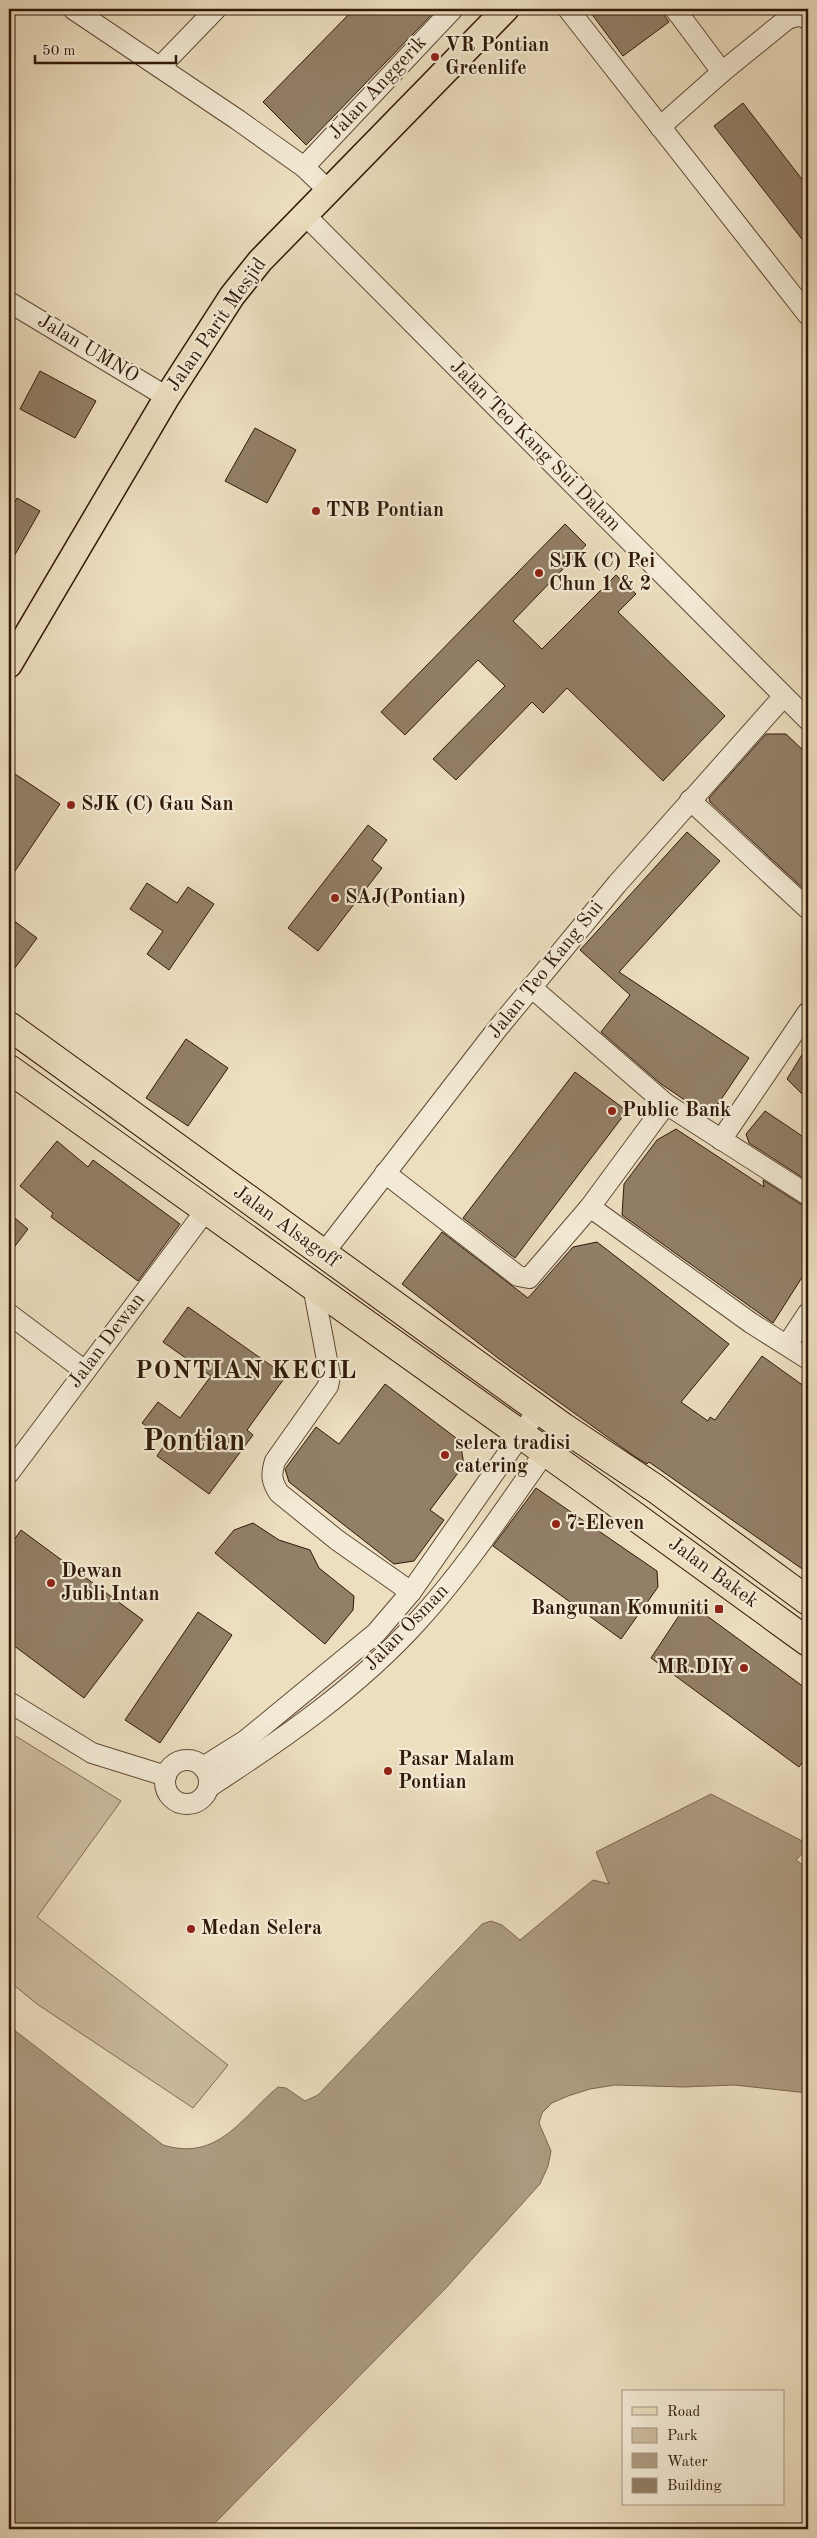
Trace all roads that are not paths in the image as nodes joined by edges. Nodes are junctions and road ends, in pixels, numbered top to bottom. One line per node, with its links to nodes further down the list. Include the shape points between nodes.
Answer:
1 (73, 9): 8 (street)
2 (216, 9): 8 (street)
3 (453, 9): 11 (street, Jalan Anggerik)
4 (506, 9): 12 (main road, Jalan Parit Mesjid)
5 (568, 9): 10 (street)
6 (675, 9): 9 (street)
7 (808, 20): 9 (street, via 802,16 786,20)
8 (160, 67): 11 (street)
9 (722, 72): 10 (street)
10 (660, 128): 15 (street)
11 (304, 167): 12 (street)
12 (328, 190): 13 (main road, Jalan Parit Mesjid)
13 (304, 214): 16 (main road, Jalan Parit Mesjid, via 232,296); 18 (street, Jalan Teo Kang Sui Dalam)
14 (9, 302): 16 (street, Jalan UMNO)
15 (808, 315)
16 (167, 397): 17 (main road, Jalan Parit Mesjid)
17 (9, 665)
18 (783, 697): 19 (street, Jalan Teo Kang Sui Dalam); 20 (street, Jalan Teo Kang Sui)
19 (808, 720)
20 (690, 800): 21 (street); 22 (street, Jalan Teo Kang Sui)
21 (808, 909)
22 (532, 987): 26 (street); 28 (street, Jalan Teo Kang Sui)
23 (808, 1012): 27 (street)
24 (9, 1026): 32 (highway, Jalan Alsagoff)
25 (9, 1069): 31 (highway, Jalan Alsagoff)
26 (666, 1104): 27 (street); 30 (street)
27 (721, 1140): 29 (street)
28 (385, 1173): 30 (street, via 524,1278 529,1278); 32 (street, Jalan Teo Kang Sui)
29 (808, 1195)
30 (590, 1207): 36 (street)
31 (206, 1210): 33 (highway, Jalan Alsagoff); 38 (street, Jalan Dewan)
32 (323, 1254): 39 (highway, Jalan Alsagoff)
33 (313, 1286): 41 (highway, Jalan Alsagoff); 44 (street, via 330,1376 328,1386 275,1461 271,1474 274,1485 279,1493 337,1540)
34 (808, 1313): 36 (street)
35 (9, 1314): 38 (street)
36 (787, 1346): 37 (street)
37 (808, 1359)
38 (85, 1371): 43 (street, Jalan Dewan)
39 (538, 1410): 40 (highway, Jalan Alsagoff); 41 (street, Jalan Osman)
40 (563, 1428): 42 (street, Jalan Osman); 45 (highway, Jalan Bakek, via 656,1489)
41 (520, 1434): 42 (highway, Jalan Alsagoff); 44 (street, Jalan Osman)
42 (545, 1452): 46 (highway, Jalan Bakek); 50 (street, Jalan Osman, via 475,1551 416,1624 305,1723)
43 (9, 1473)
44 (411, 1592): 48 (street, Jalan Osman, via 368,1639 246,1740)
45 (808, 1601)
46 (808, 1642)
47 (9, 1702): 49 (street, via 92,1753)
48 (203, 1767): 49 (street, via 190,1760 182,1761 175,1764); 50 (street)
49 (166, 1776): 50 (street, via 170,1796 182,1804 202,1799)
50 (209, 1787)

